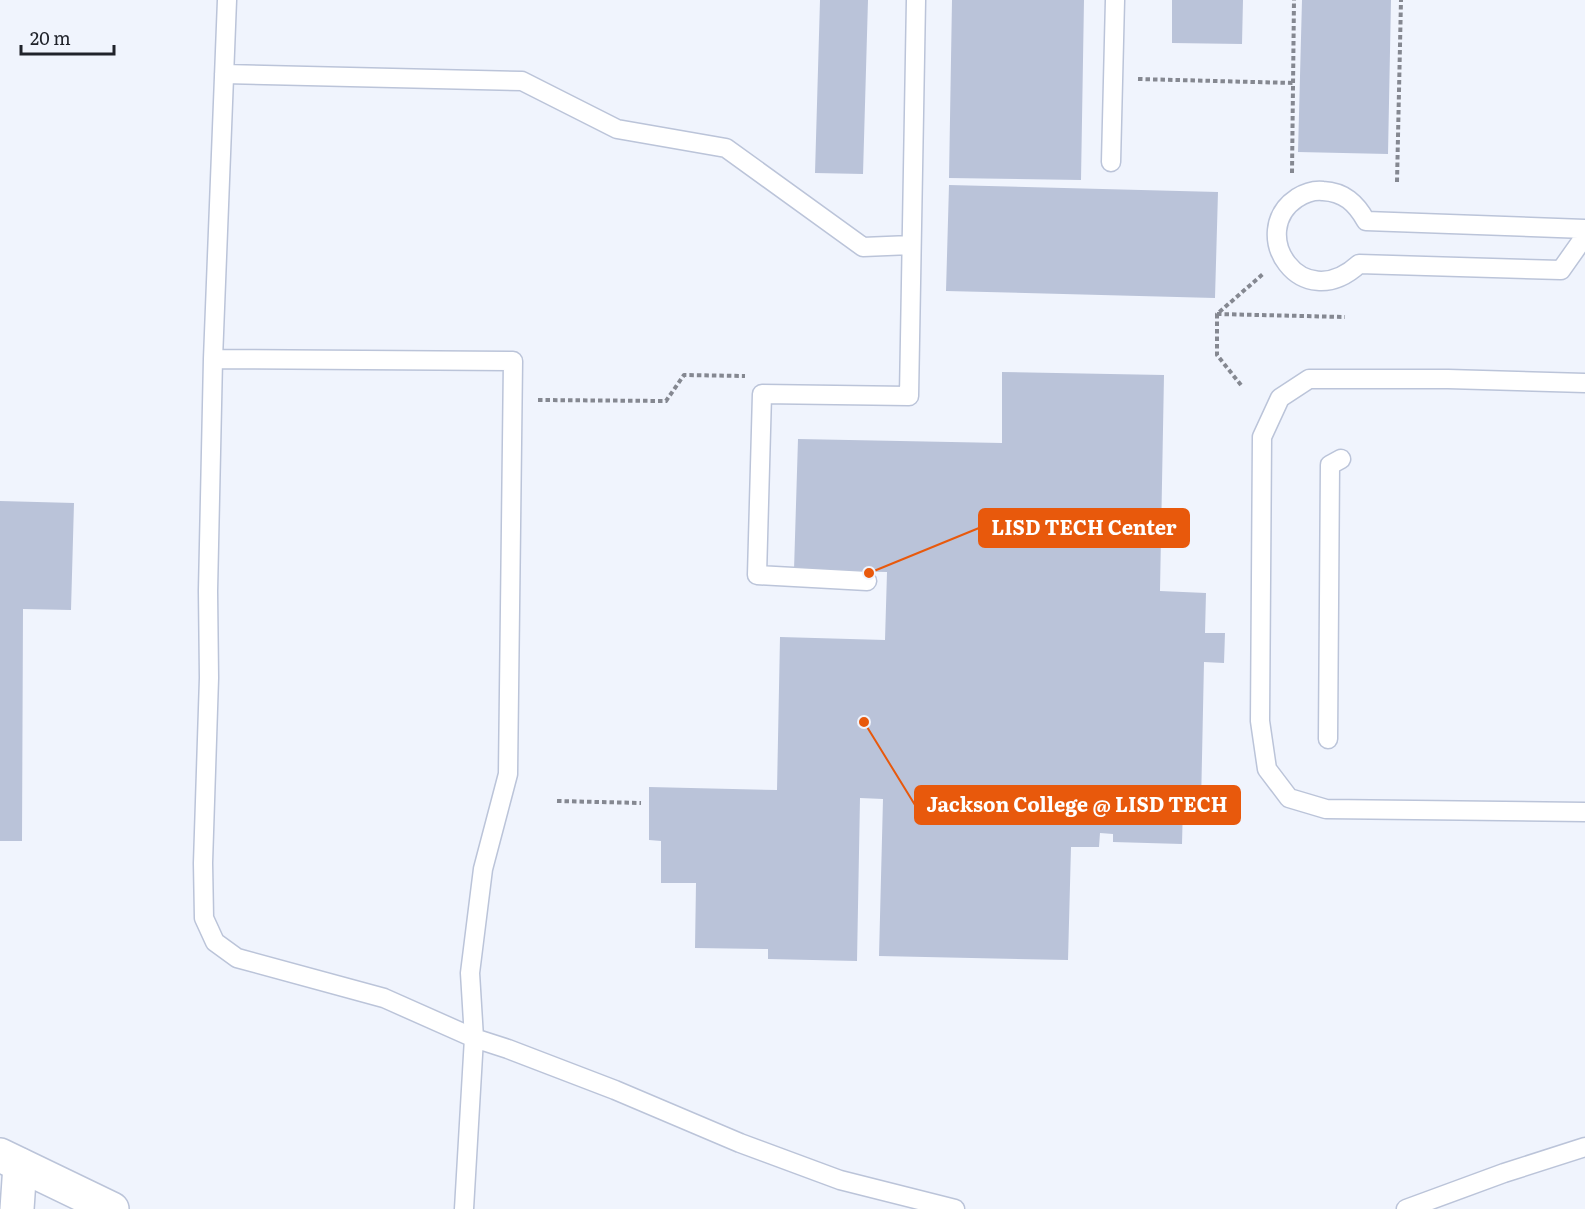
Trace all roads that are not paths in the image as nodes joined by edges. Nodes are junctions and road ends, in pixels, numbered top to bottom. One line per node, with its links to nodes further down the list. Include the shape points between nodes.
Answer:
1 (227, 0): 4 (lane)
2 (916, 0): 8 (lane)
3 (1115, 0): 5 (lane)
4 (224, 74): 8 (lane, via 522,81 617,129 726,148 863,247); 9 (lane)
5 (1111, 162)
6 (1585, 229): 7 (lane, via 1366,221 1359,208 1345,196 1318,190 1291,202 1282,214 1277,244 1292,270 1319,282 1348,274 1359,264 1561,270)
7 (1585, 236)
8 (911, 245): 12 (lane, via 909,396 762,394 758,576)
9 (213, 359): 15 (lane, via 204,918 215,942 237,958 384,998); 15 (lane, via 513,361 507,774 483,869 470,973)
10 (1585, 382): 14 (lane, via 1309,379 1280,398 1262,437 1260,721 1267,769 1289,798 1326,809)
11 (1341, 459): 13 (lane, via 1330,465)
12 (867, 581)
13 (1328, 739)
14 (1585, 812)
15 (474, 1038): 20 (lane); 21 (lane, via 840,1180)
16 (1585, 1147): 22 (lane)
17 (10, 1160): 18 (main road); 19 (main road)
18 (17, 1209)
19 (112, 1209)
20 (464, 1209)
21 (955, 1209)
22 (1406, 1209)

